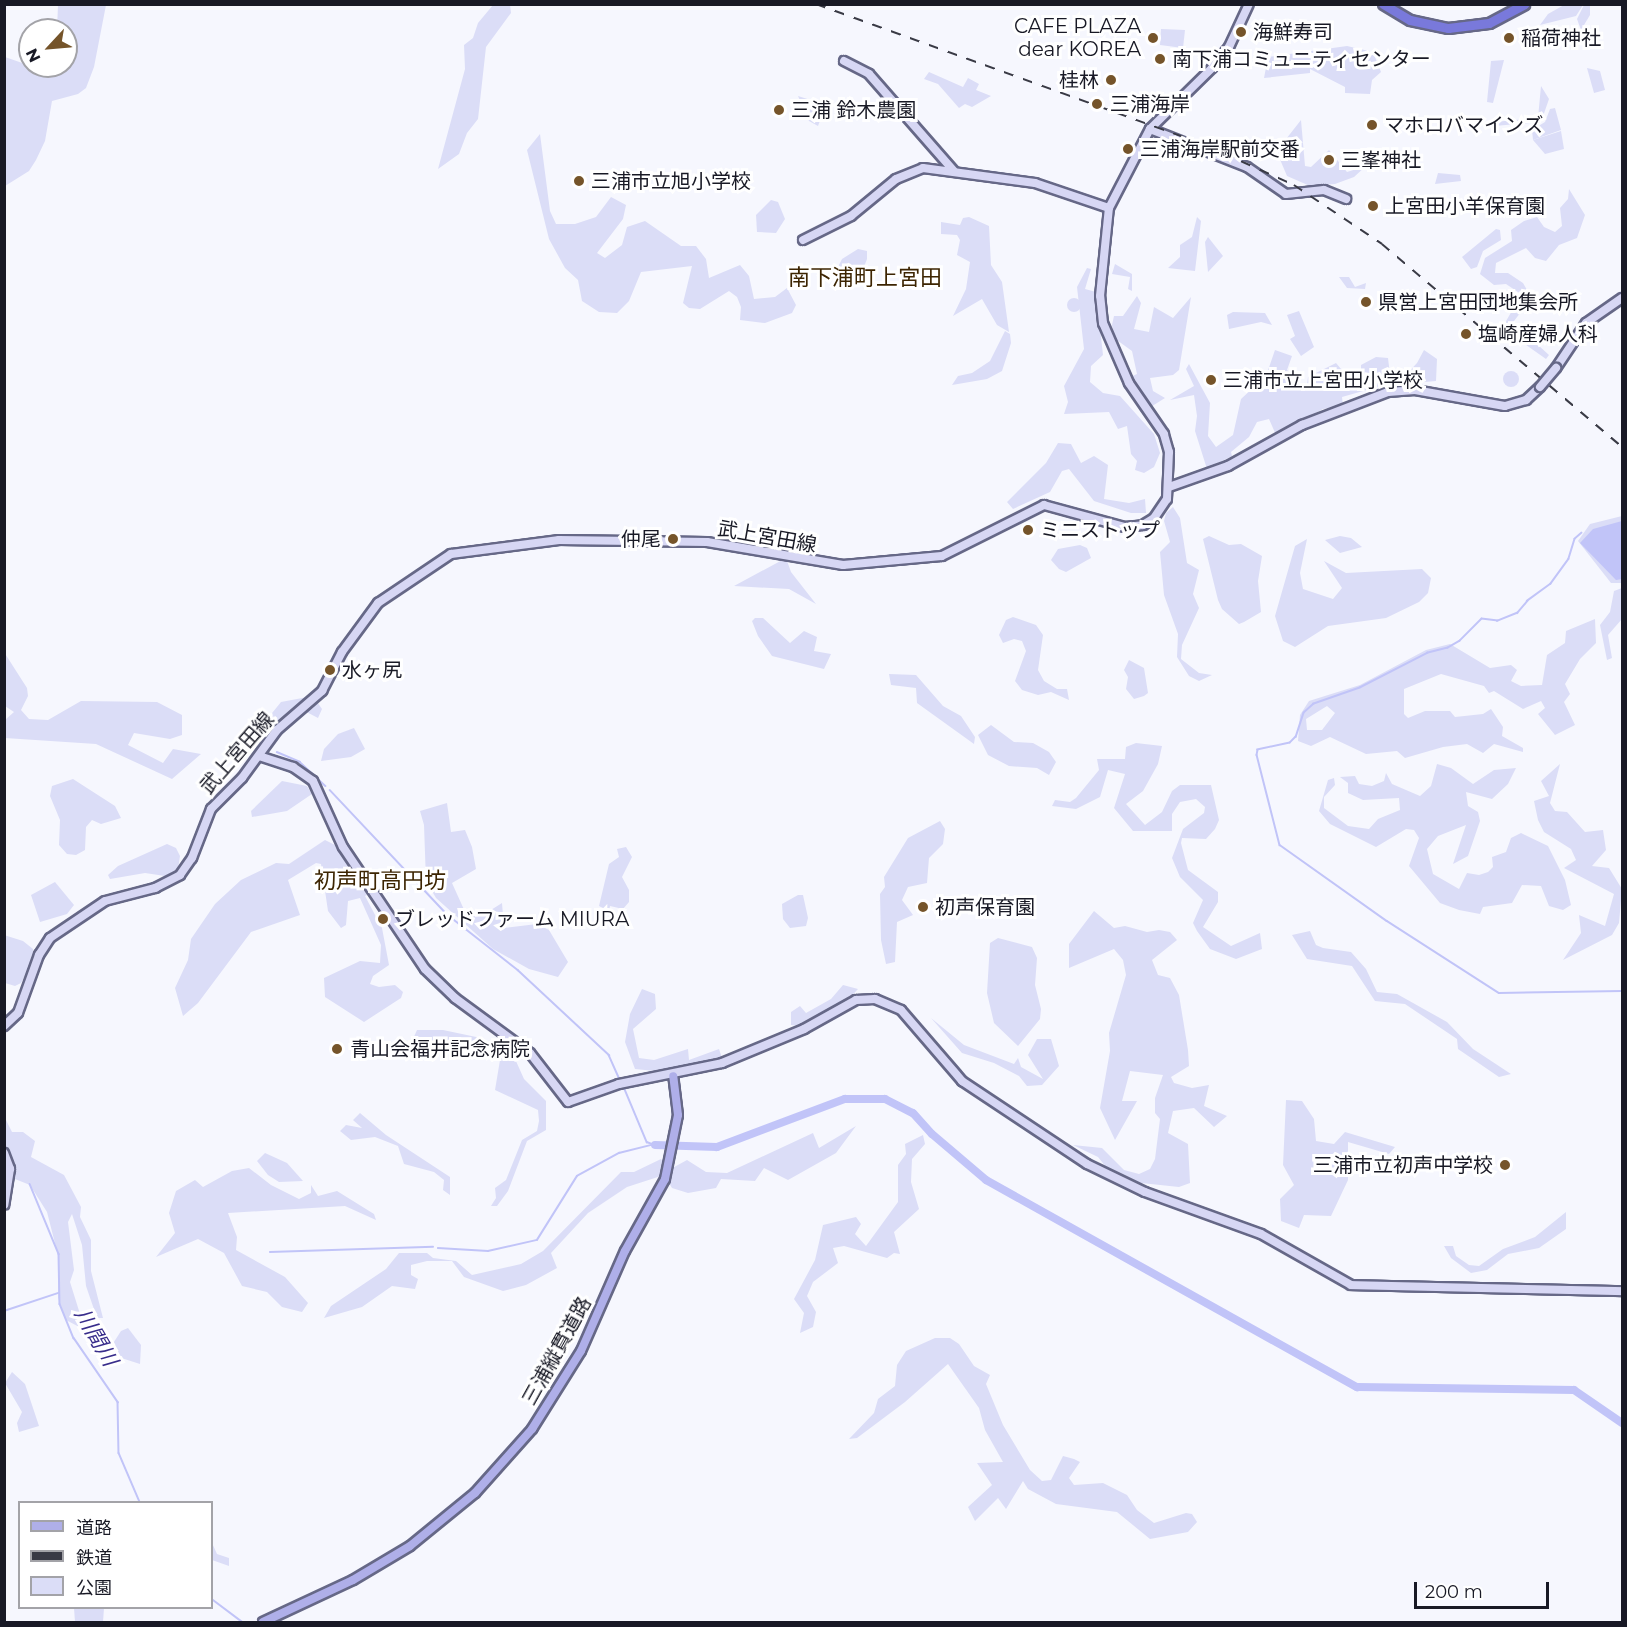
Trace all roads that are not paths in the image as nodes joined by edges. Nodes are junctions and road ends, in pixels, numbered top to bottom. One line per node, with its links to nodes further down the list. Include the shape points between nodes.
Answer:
1 (1249, 4): 5 (street, 武上宮田線, via 1229,47)
2 (1383, 4): 3 (highway, via 1410,20 1448,28 1489,23)
3 (1524, 4)
4 (844, 61): 6 (street, via 869,74)
5 (1150, 129): 7 (street, via 1246,167 1286,194 1324,190); 8 (street, 武上宮田線)
6 (954, 171): 8 (street, via 1035,183); 9 (street, via 928,168 907,172 855,214)
7 (1346, 199)
8 (1109, 208): 11 (street, 武上宮田線, via 1100,309 1129,383 1167,443)
9 (803, 240)
10 (1623, 298): 11 (street, bridge, via 1586,323 1556,368 1526,400 1505,406 1415,390 1388,392 1302,425 1228,466)
11 (1169, 487): 12 (street, 武上宮田線, via 1163,508 1143,525 1122,526 1044,505 950,553 925,559 832,565 733,544 607,540 542,541 451,554 386,595 342,651 322,691 277,730)
12 (259, 756): 13 (street, 武上宮田線, via 211,809 192,858 175,879 105,901 50,938 39,955 18,1013); 14 (street, via 293,767 313,781 343,847 425,969 455,998 530,1053 565,1101 575,1102 622,1083)
13 (4, 1026)
14 (674, 1076): 17 (street, via 736,1058 804,1029 856,1000 875,999 901,1010 962,1081 1088,1164 1145,1192 1261,1234 1351,1285); 18 (main road, 三浦縦貫道路, via 678,1115 675,1140 657,1198 622,1257 581,1351 549,1406 515,1450 457,1509 410,1546 353,1580)
15 (4, 1153): 16 (street, via 10,1169)
16 (4, 1205)
17 (1623, 1291)
18 (263, 1623)

